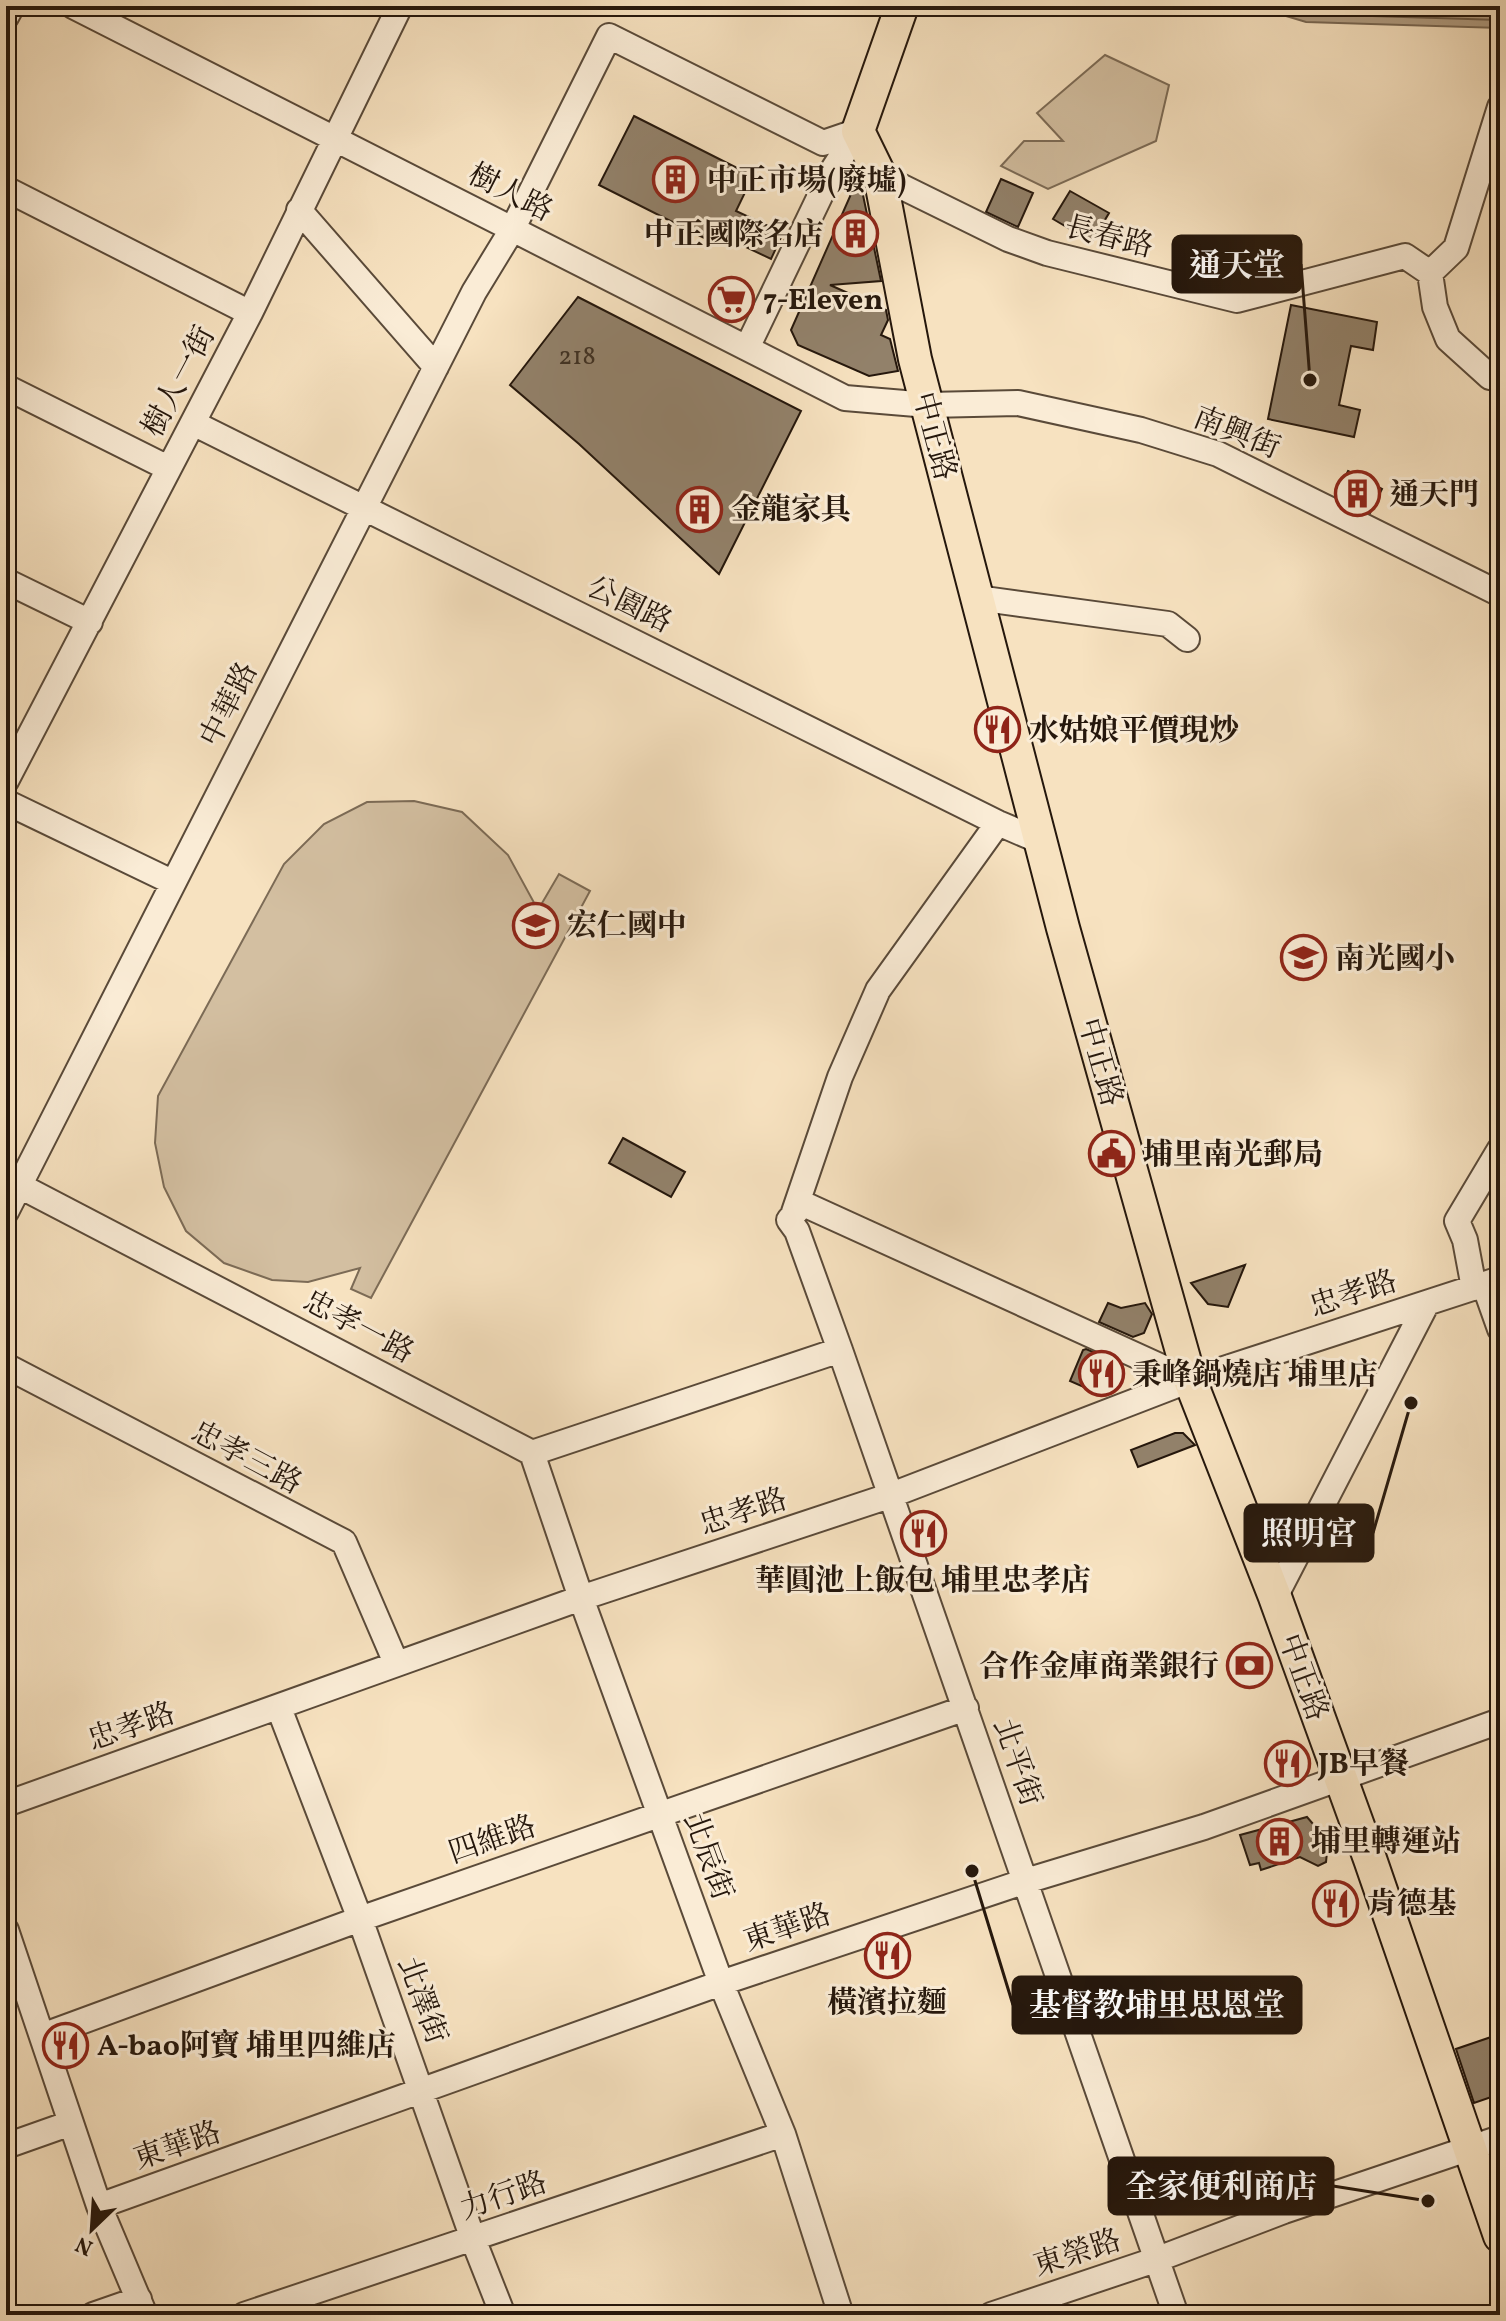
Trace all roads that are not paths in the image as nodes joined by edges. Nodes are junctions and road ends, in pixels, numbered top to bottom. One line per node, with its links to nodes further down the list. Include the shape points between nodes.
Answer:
1 (12, 6): 5 (street)
2 (73, 6): 8 (street, 樹人路)
3 (400, 6): 8 (street, 樹人一街)
4 (902, 6): 7 (main road)
5 (6, 17)
6 (1500, 107): 13 (street, via 1456,248)
7 (858, 131): 9 (main road, 中正路); 12 (street, 中華路, via 823,143 609,36); 15 (street, via 832,171)
8 (335, 139): 11 (street, 樹人一街); 12 (street, 樹人路)
9 (880, 176): 13 (street, 長春路, via 1047,253 1237,300 1405,256); 19 (main road, 中正路)
10 (6, 189): 14 (street)
11 (299, 210): 14 (street, 樹人一街); 16 (street)
12 (513, 228): 15 (street, 樹人路); 16 (street, 中華路)
13 (1430, 273): 17 (street, via 1435,307 1448,339 1490,377)
14 (250, 313): 20 (street, 樹人一街)
15 (747, 348): 19 (street, 樹人路, via 845,398)
16 (436, 367): 22 (street, 中華路)
17 (1500, 379)
18 (6, 387): 21 (street)
19 (928, 405): 24 (street, 南興街, via 1018,403 1141,430 1218,454); 25 (main road, 中正路)
20 (193, 423): 21 (street, 樹人一街); 22 (street, 公園路)
21 (168, 468): 26 (street, 樹人一街)
22 (365, 508): 30 (street, 公園路); 32 (street, 中華路)
23 (6, 581): 26 (street)
24 (1500, 594)
25 (977, 598): 27 (street, via 1168,624); 31 (main road, 中正路)
26 (90, 622): 28 (street, 樹人一街)
27 (1187, 639)
28 (6, 781)
29 (6, 802): 32 (street)
30 (998, 823): 31 (street, 公園路); 36 (street, via 878,990 840,1077)
31 (1040, 841): 42 (main road, 中正路)
32 (172, 882): 34 (street, 中華路)
33 (1500, 1149): 37 (street, via 1457,1221)
34 (20, 1186): 35 (street, 中華路); 43 (street, 忠孝一路)
35 (6, 1212)
36 (796, 1222): 40 (street, 北平街); 42 (street, via 800,1207 808,1206)
37 (1486, 1284): 38 (street, 忠孝路); 39 (street)
38 (1427, 1303): 42 (street, 忠孝路); 45 (street)
39 (1500, 1329)
40 (840, 1350): 43 (street); 44 (street, 北平街)
41 (6, 1366): 47 (street, 忠孝三路, via 344,1542)
42 (1190, 1380): 44 (street, 忠孝路); 45 (main road, 中正路)
43 (532, 1453): 46 (street)
44 (889, 1496): 46 (street, 忠孝路); 49 (street, 北平街)
45 (1275, 1597): 51 (main road, 中正路)
46 (581, 1598): 47 (street, 忠孝路); 53 (street, 北辰街)
47 (396, 1663): 48 (street, 忠孝路)
48 (279, 1708): 52 (street, 忠孝路); 55 (street, 北澤街)
49 (966, 1708): 53 (street, 四維路); 54 (street, 北平街)
50 (1500, 1721): 51 (street, 東華路)
51 (1340, 1777): 54 (street, 東華路, via 1204,1827); 63 (main road, 中正路)
52 (6, 1804)
53 (660, 1814): 55 (street, 四維路); 58 (street, 北辰街)
54 (1026, 1881): 58 (street, 東華路); 68 (street, 北平街)
55 (360, 1919): 59 (street, 四維路); 60 (street, 北澤街)
56 (6, 1930): 57 (street)
57 (13, 1975): 59 (street)
58 (721, 1983): 60 (street, 東華路); 62 (street, 北辰街)
59 (42, 2036): 61 (street)
60 (422, 2092): 65 (street, 東華路); 67 (street, 北澤街)
61 (71, 2123): 64 (street); 65 (street)
62 (783, 2134): 67 (street, 力行路); 73 (street, 北辰街)
63 (1485, 2144): 66 (main road, 中正路); 68 (street, 東榮路)
64 (6, 2146)
65 (99, 2206): 69 (street)
66 (1500, 2236)
67 (473, 2239): 71 (street, 力行路); 72 (street, 北澤街)
68 (1158, 2259): 74 (street, 東榮路); 75 (street, 北平街)
69 (142, 2307): 70 (street)
70 (93, 2315)
71 (244, 2315)
72 (503, 2315)
73 (841, 2315)
74 (991, 2315)
75 (1176, 2315)

